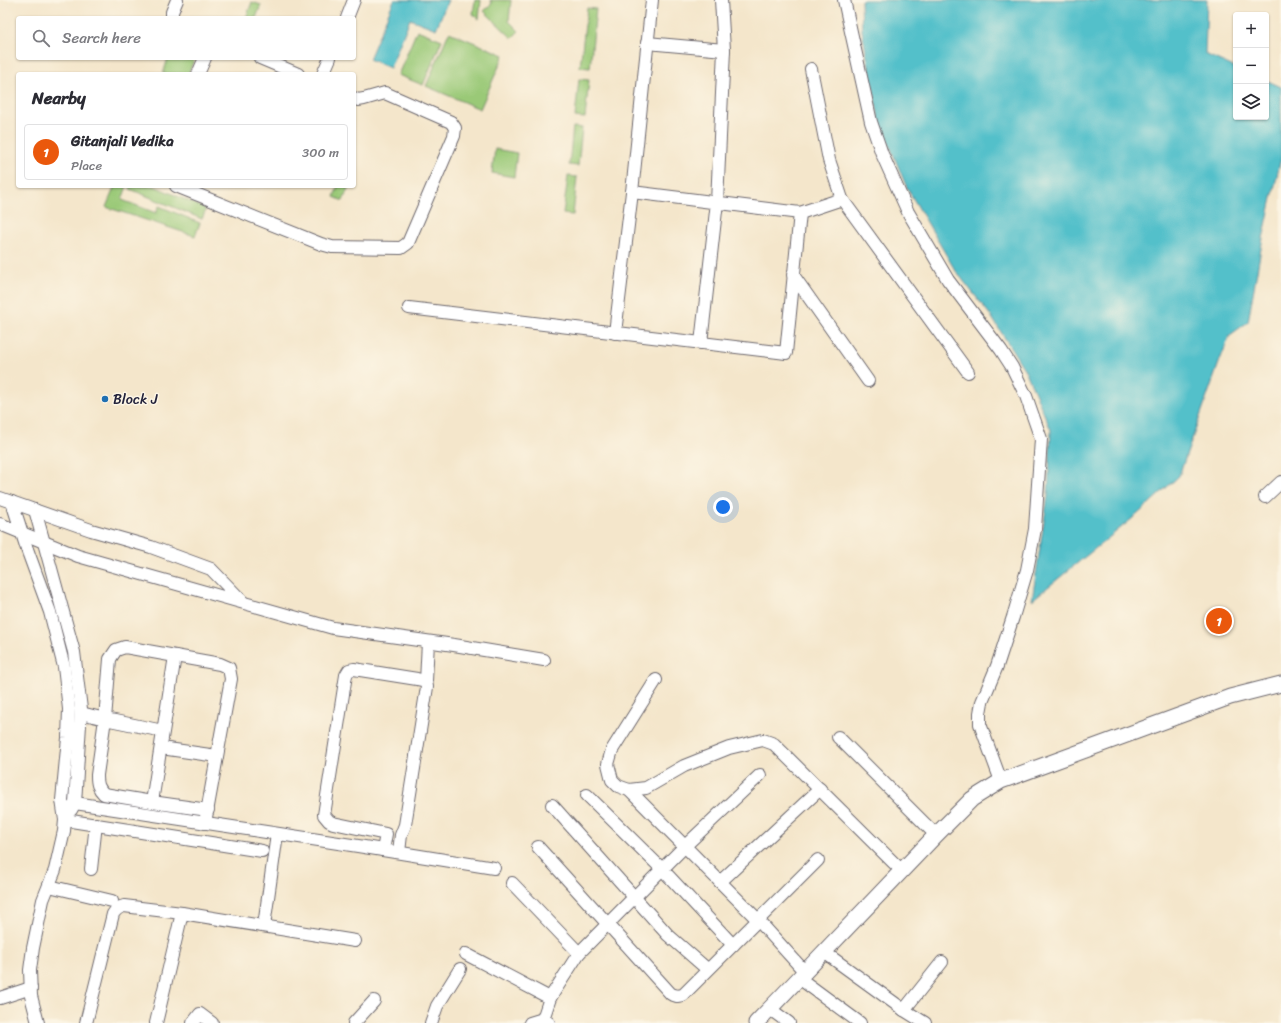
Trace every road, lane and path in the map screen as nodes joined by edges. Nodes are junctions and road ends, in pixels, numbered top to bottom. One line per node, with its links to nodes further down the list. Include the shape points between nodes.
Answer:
1 (177, 0): 6 (street)
2 (354, 0): 7 (street)
3 (652, 0): 8 (street)
4 (721, 0): 9 (street)
5 (844, 0): 51 (street, via 871,122 882,154 908,212 948,280 1012,367 1026,396 1040,439 1035,529 1027,570 980,713 980,724)
6 (172, 16)
7 (348, 16)
8 (648, 42): 9 (street); 19 (street)
9 (724, 50): 21 (street)
10 (204, 60): 14 (street)
11 (265, 60): 15 (street)
12 (329, 60): 16 (street)
13 (811, 69): 20 (street, via 829,160)
14 (199, 72)
15 (293, 72)
16 (324, 72)
17 (356, 99): 18 (street, via 385,93 451,122 455,128 454,136 408,243 401,248 332,247)
18 (181, 188)
19 (632, 192): 21 (street); 25 (street)
20 (842, 198): 22 (street); 27 (street)
21 (717, 202): 22 (street); 26 (street)
22 (800, 213): 23 (street)
23 (793, 275): 26 (street, via 786,353); 28 (street)
24 (408, 308): 25 (street)
25 (615, 333): 26 (street)
26 (701, 343)
27 (968, 372)
28 (868, 380)
29 (1281, 482): 30 (street)
30 (1265, 497)
31 (0, 498): 32 (street)
32 (12, 502): 33 (street); 35 (street)
33 (35, 510): 36 (street); 37 (street, via 211,569)
34 (0, 524): 35 (street)
35 (22, 533): 36 (street); 59 (street, via 50,612 64,667 69,709 62,800)
36 (44, 542): 37 (street, via 78,556); 44 (street, via 74,652)
37 (243, 602): 38 (street, via 333,628)
38 (428, 642): 40 (street); 42 (street)
39 (175, 656): 45 (street, via 125,647 116,650 110,659); 46 (street); 49 (street, via 229,668 231,679)
40 (544, 660)
41 (656, 680): 53 (street, via 612,750 608,764 612,780 618,786)
42 (426, 681): 63 (street, via 354,669 349,670 346,675 324,815 328,821 334,823); 64 (street, via 425,702 405,825)
43 (1281, 684): 51 (street, via 1230,697)
44 (81, 713): 45 (street); 56 (street)
45 (105, 719): 46 (street); 55 (street, via 97,775 99,789 104,794)
46 (163, 731): 48 (street)
47 (838, 737): 65 (street)
48 (161, 748): 49 (street); 55 (street)
49 (217, 756): 58 (street)
50 (760, 775): 66 (street)
51 (1002, 781): 65 (street, via 972,799)
52 (820, 789): 53 (street, via 774,744 763,740 729,748 684,766 646,788); 75 (street); 76 (street)
53 (629, 790): 66 (street)
54 (587, 795): 74 (street)
55 (152, 802): 58 (street)
56 (75, 803): 59 (street); 60 (street)
57 (552, 805): 79 (street)
58 (208, 810): 60 (street)
59 (65, 820): 61 (street); 78 (street, via 55,870)
60 (205, 823): 62 (street)
61 (96, 824): 69 (street); 73 (street)
62 (277, 834): 68 (street); 84 (street)
63 (386, 834): 64 (street); 68 (street)
64 (401, 835): 70 (street)
65 (936, 835): 75 (street)
66 (686, 846): 74 (street); 76 (street)
67 (538, 847): 83 (street)
68 (383, 850): 70 (street)
69 (262, 851)
70 (399, 852): 72 (street)
71 (818, 860): 82 (street)
72 (494, 868)
73 (91, 869)
74 (662, 869): 79 (street); 86 (street)
75 (902, 871): 87 (street)
76 (720, 882): 82 (street)
77 (512, 883): 88 (street)
78 (49, 886): 80 (street); 94 (street, via 43,900 33,948)
79 (634, 897): 83 (street); 92 (street, via 668,935)
80 (112, 901)
81 (182, 913): 84 (street); 103 (street, via 124,906 116,909); 104 (street)
82 (758, 920): 86 (street); 93 (street)
83 (608, 924): 88 (street); 92 (street, via 671,994 683,995)
84 (264, 926): 85 (street)
85 (355, 941)
86 (733, 945): 92 (street)
87 (824, 952): 93 (street); 99 (street)
88 (579, 953): 96 (street)
89 (466, 954): 96 (street)
90 (942, 962): 99 (street)
91 (460, 969): 107 (street, via 437,1006)
92 (707, 969)
93 (802, 975): 98 (street); 111 (street)
94 (31, 988): 95 (street); 102 (street)
95 (0, 998)
96 (550, 998): 101 (street)
97 (374, 1001): 100 (street)
98 (770, 1009): 109 (street); 110 (street)
99 (904, 1010): 112 (street)
100 (360, 1021)
101 (546, 1021): 108 (street)
102 (38, 1023)
103 (86, 1023)
104 (156, 1023)
105 (193, 1023): 106 (street, via 200,1014)
106 (212, 1023)
107 (431, 1023)
108 (530, 1023)
109 (756, 1023)
110 (789, 1023)
111 (860, 1023)
112 (925, 1023)

